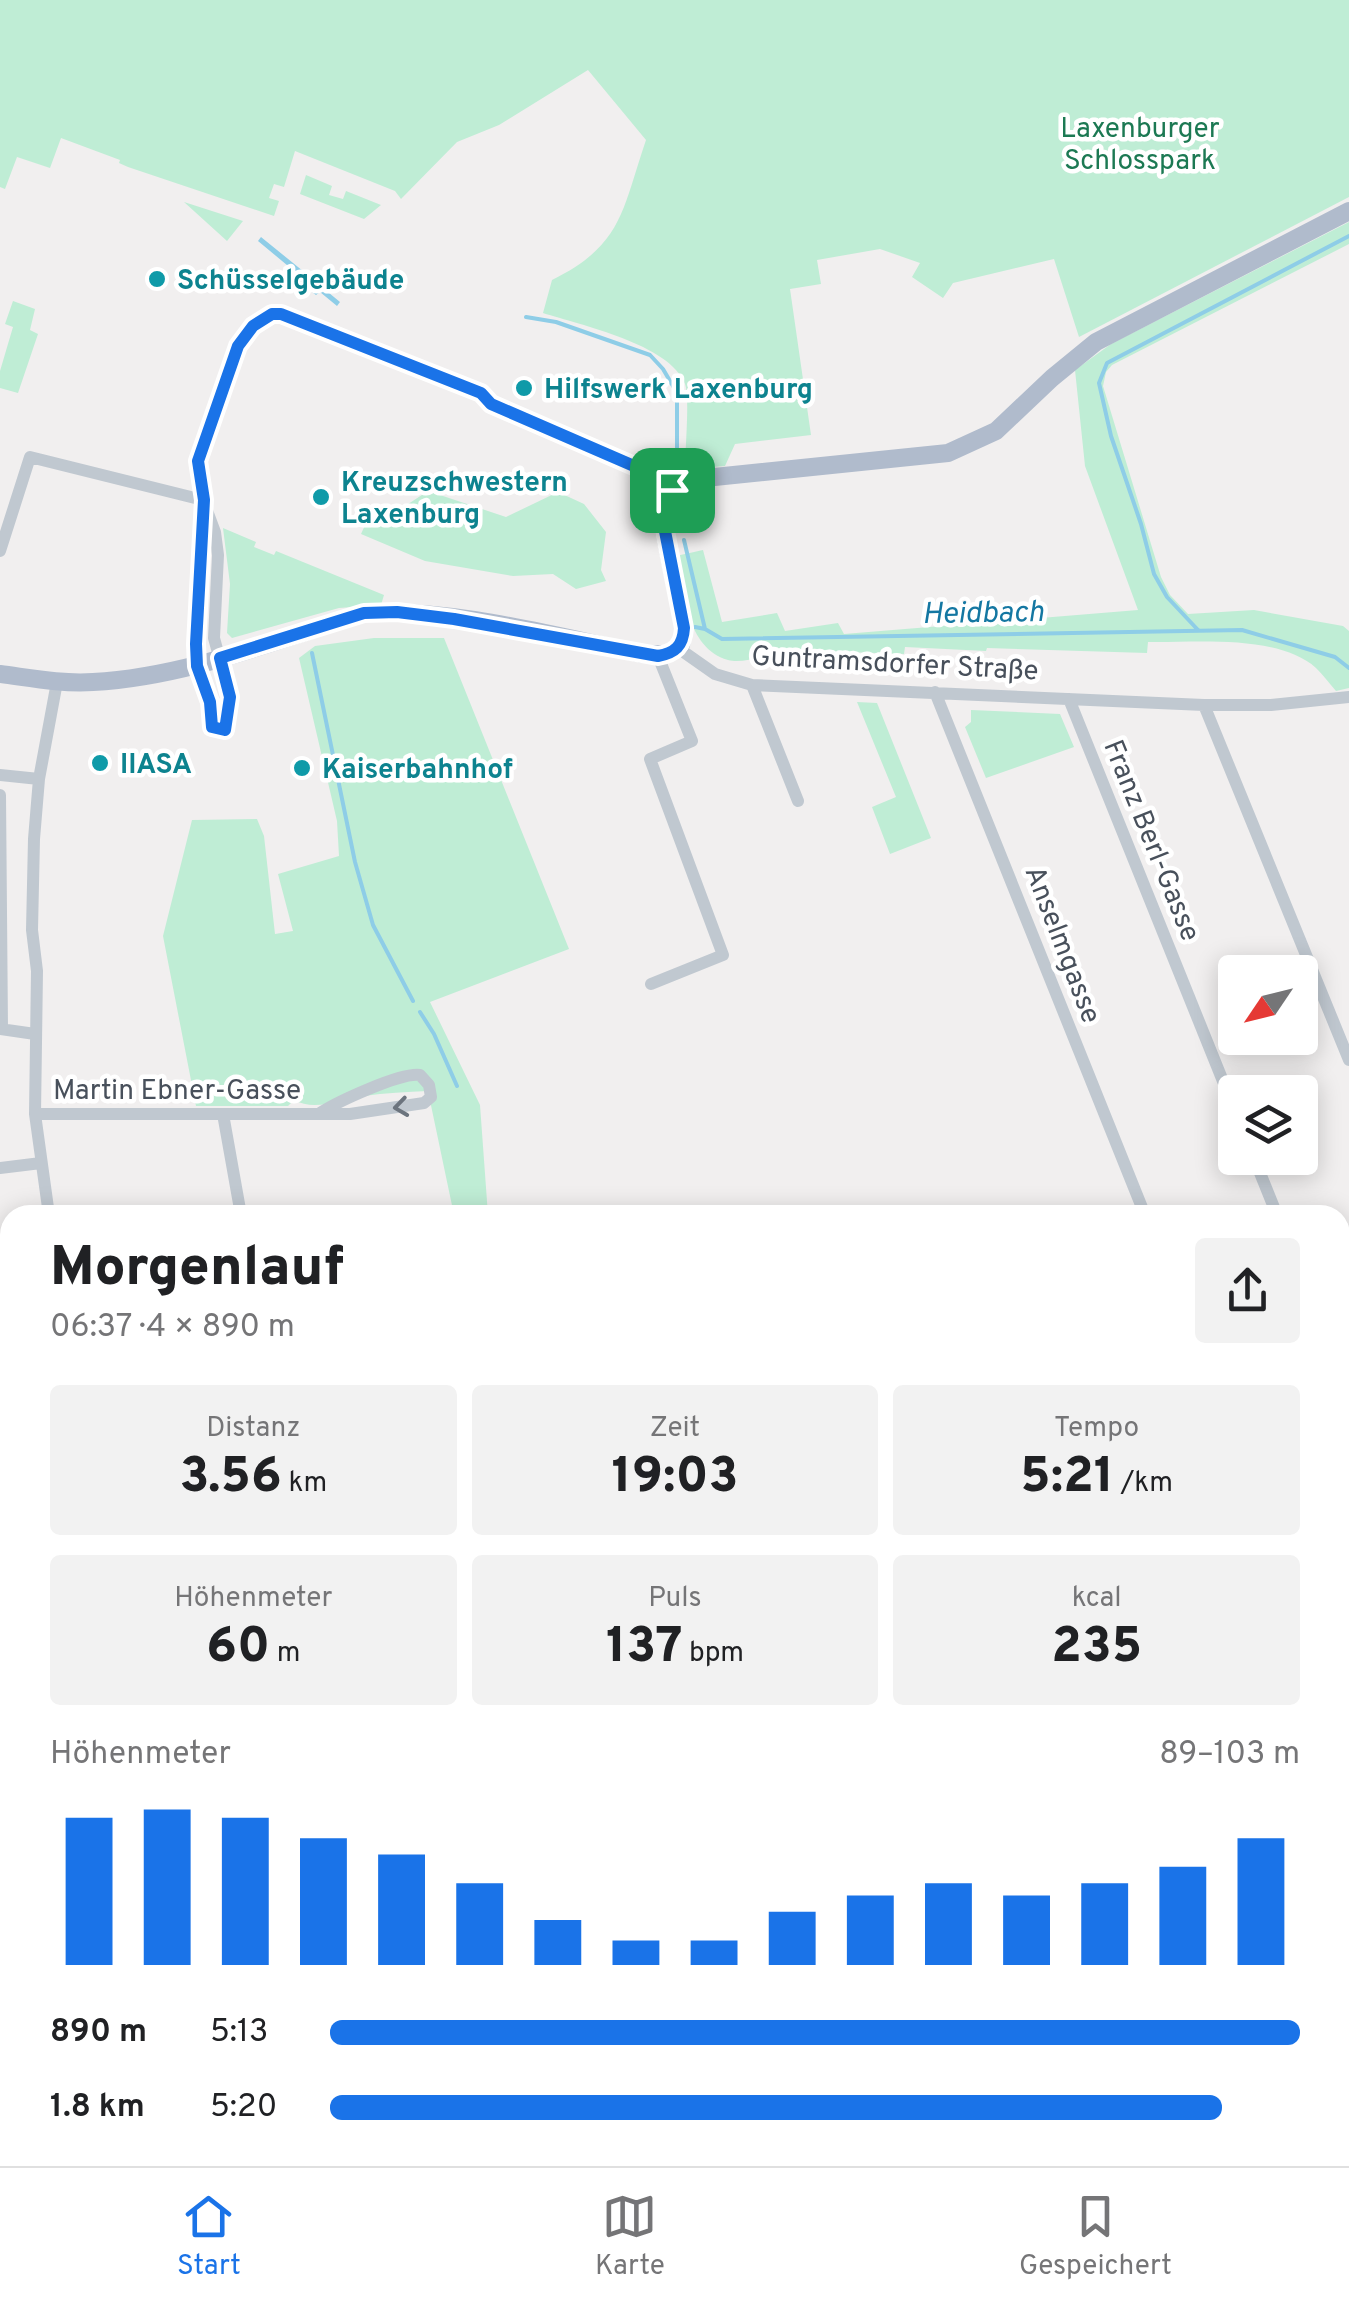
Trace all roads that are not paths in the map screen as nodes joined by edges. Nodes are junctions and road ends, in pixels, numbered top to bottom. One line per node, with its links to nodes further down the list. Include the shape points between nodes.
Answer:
1 (1349, 211): 2 (main road, via 1096,342 996,431 964,448 695,478)
2 (672, 490): 3 (street, via 657,476 491,404 481,393 281,314 263,317 238,346 198,461); 5 (main road, via 662,516 684,628)
3 (204, 500): 4 (street, via 30,457); 7 (street, via 216,532 214,638); 8 (street)
4 (0, 550)
5 (678, 648): 6 (main road); 11 (street, Guntramsdorfer Straße, via 716,674)
6 (658, 656): 7 (main road, via 397,612 364,613); 20 (street, via 692,741 650,758 723,955)
7 (220, 658): 8 (main road); 8 (street, via 230,704 220,731 212,727)
8 (197, 666): 10 (main road)
9 (0, 674): 10 (main road)
10 (57, 682): 17 (street)
11 (752, 685): 12 (street, Guntramsdorfer Straße); 19 (street)
12 (936, 692): 14 (street, Guntramsdorfer Straße); 33 (street, Anselmgasse)
13 (1349, 697): 15 (street, Guntramsdorfer Straße)
14 (1068, 698): 15 (street, Guntramsdorfer Straße); 24 (street, Franz Berl-Gasse)
15 (1204, 705): 23 (street)
16 (0, 775): 17 (street)
17 (39, 780): 22 (street)
18 (0, 795): 21 (street)
19 (798, 801)
20 (650, 984)
21 (1, 1029): 22 (street)
22 (35, 1034): 26 (street)
23 (1349, 1060)
24 (1220, 1075)
25 (320, 1113): 25 (street, Martin Ebner-Gasse, one-way to 25, via 410,1074 420,1075 431,1097 387,1109); 27 (street, Martin Ebner-Gasse)
26 (35, 1114): 27 (street, Martin Ebner-Gasse); 28 (street)
27 (223, 1114): 32 (street)
28 (41, 1163): 29 (street); 31 (street)
29 (0, 1168)
30 (1261, 1175): 34 (street)
31 (47, 1205)
32 (239, 1205)
33 (1141, 1205)
34 (1273, 1205)

